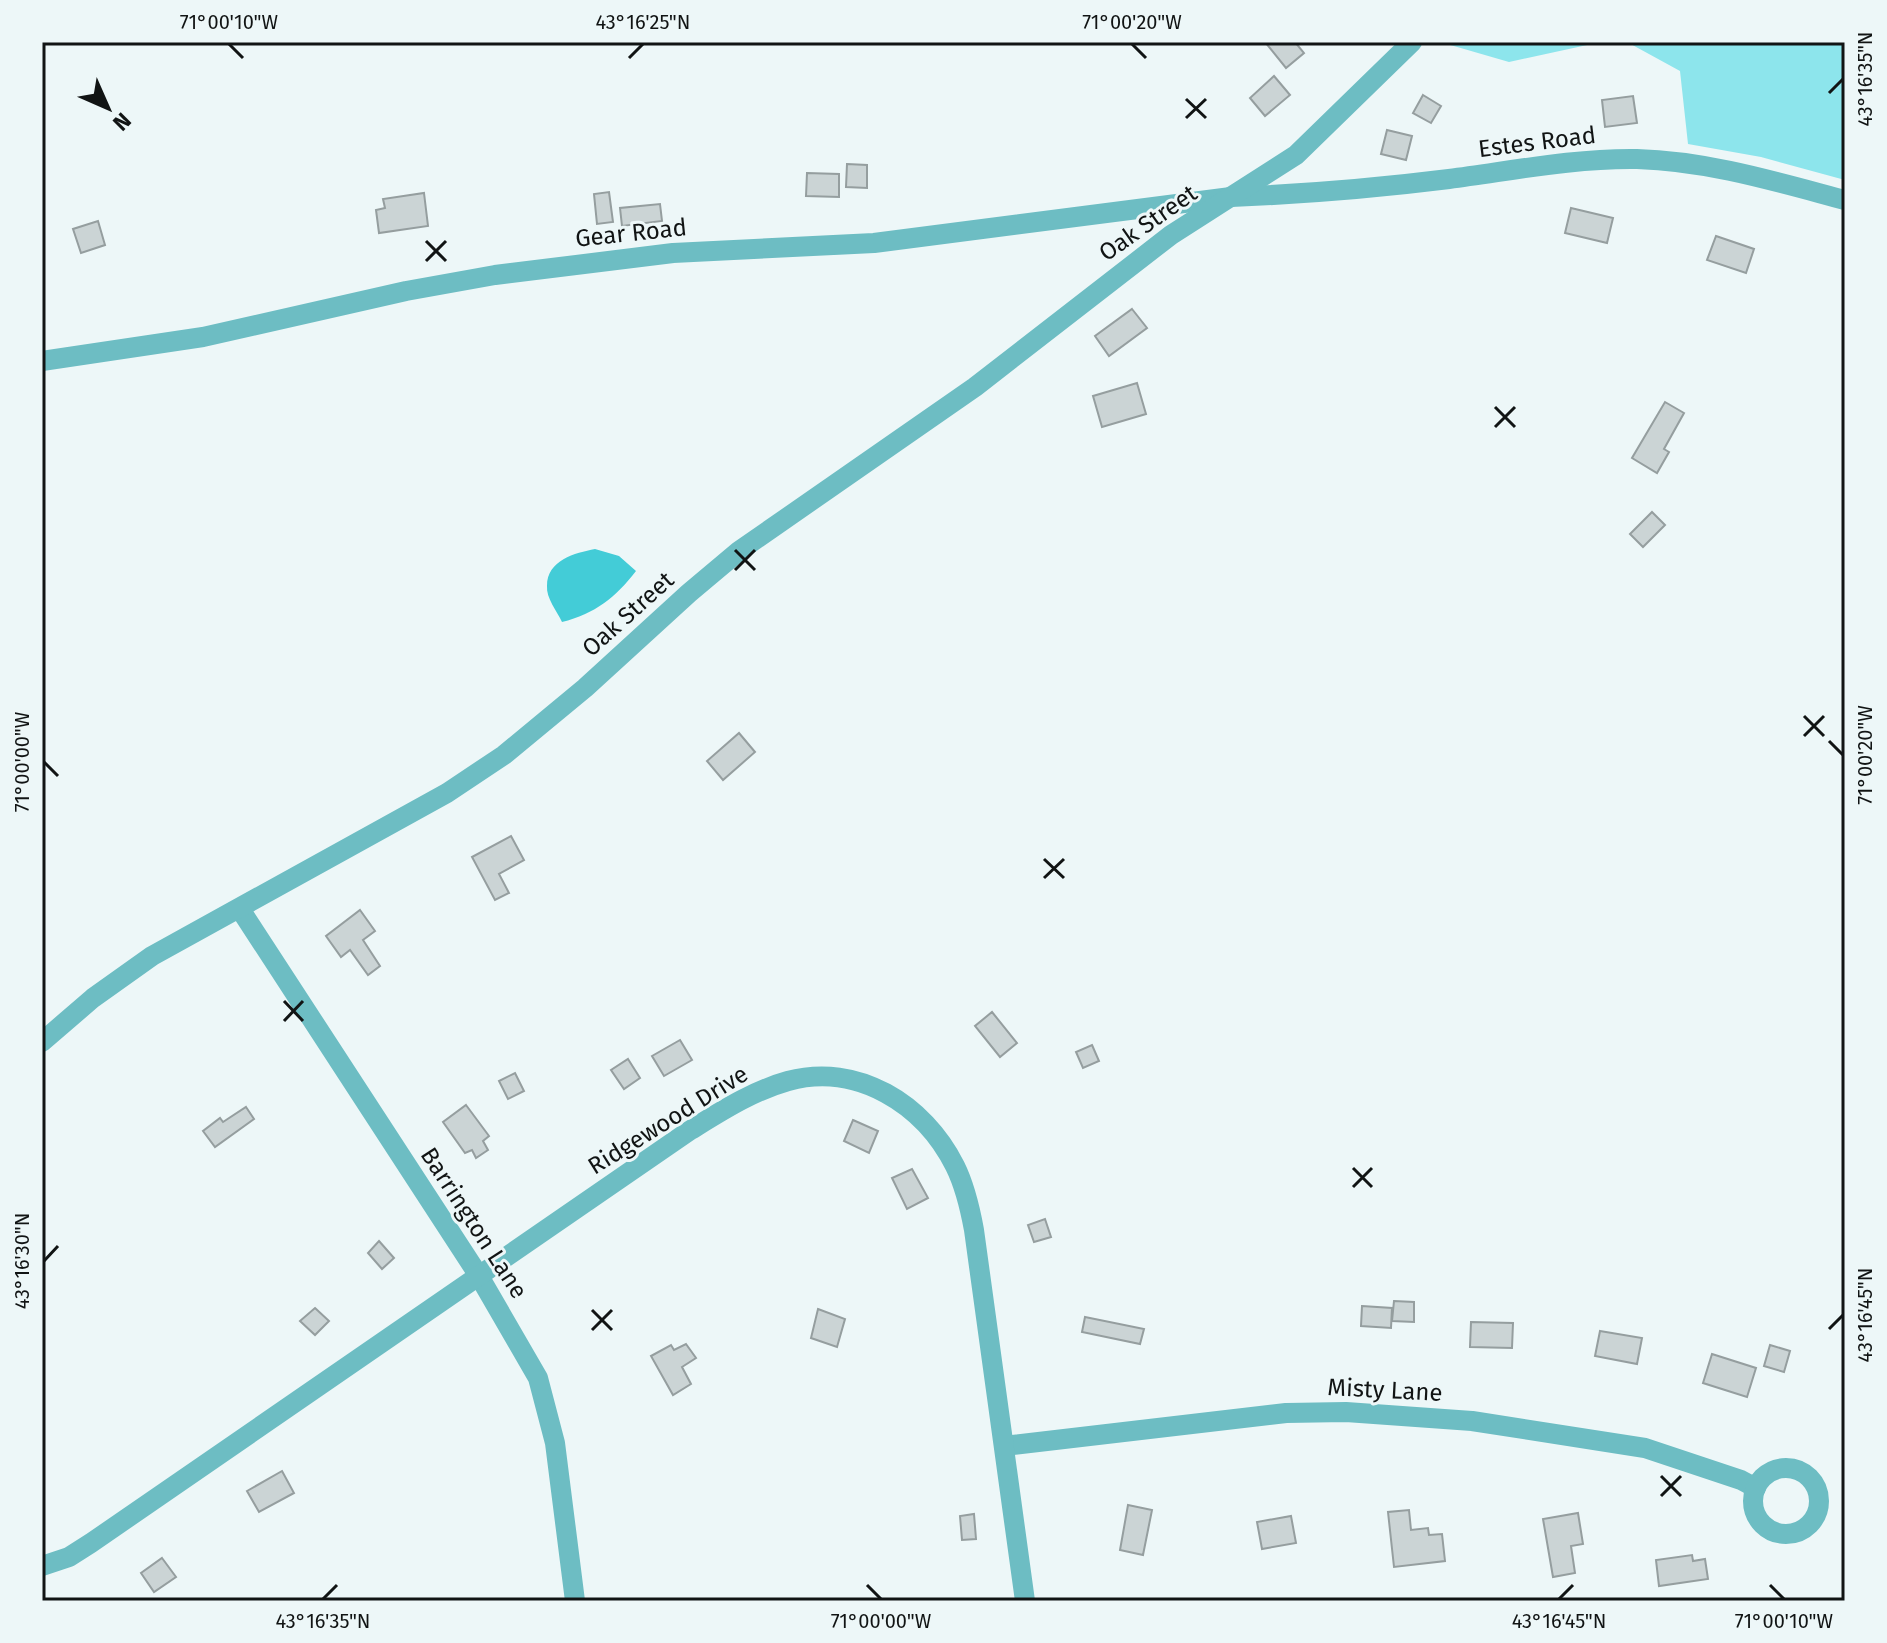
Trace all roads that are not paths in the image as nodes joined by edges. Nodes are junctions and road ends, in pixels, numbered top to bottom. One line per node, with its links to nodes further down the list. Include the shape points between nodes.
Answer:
1 (1412, 42): 2 (street, Oak Street, via 1296,155)
2 (1231, 197): 3 (street, Estes Road, via 1635,159 1757,177); 4 (street, Gear Road, via 874,243 673,253 495,275 203,337); 5 (street, Oak Street, via 1171,235 975,387 739,551 504,755 447,793)
3 (1845, 200)
4 (42, 361)
5 (240, 909): 6 (street, Oak Street, via 133,969); 7 (street, Barrington Lane)
6 (42, 1042)
7 (479, 1276): 8 (street, Ridgewood Drive, via 727,1108 788,1081 833,1076 855,1080 914,1111 959,1175 974,1230); 10 (street, Ridgewood Drive, via 91,1543); 11 (street, Barrington Lane, via 515,1334 545,1399)
8 (1004, 1446): 9 (street, Misty Lane, via 1271,1414 1346,1412 1472,1421 1645,1448); 12 (street, Ridgewood Drive)
9 (1756, 1488)
10 (42, 1566)
11 (575, 1601)
12 (1025, 1601)

